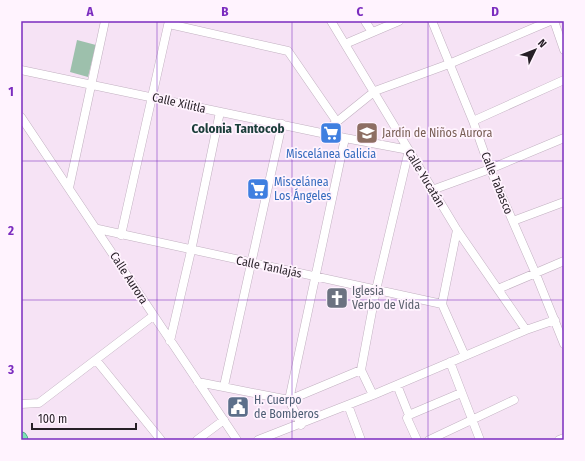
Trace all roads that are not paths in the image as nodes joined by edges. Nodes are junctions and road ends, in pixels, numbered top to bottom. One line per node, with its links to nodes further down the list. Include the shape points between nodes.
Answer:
1 (104, 21): 15 (street)
2 (332, 21): 10 (street, Calle Yucatán)
3 (365, 21): 9 (street)
4 (398, 21): 9 (street)
5 (432, 21): 12 (street, Calle Tabasco)
6 (550, 21): 12 (street)
7 (554, 21): 11 (street)
8 (169, 22): 17 (street); 21 (street, via 288,51)
9 (372, 32): 10 (street)
10 (345, 44): 16 (street, Calle Yucatán)
11 (564, 50)
12 (449, 64): 16 (street); 20 (street, Calle Tabasco)
13 (21, 70): 15 (street, Calle Xilitla)
14 (564, 80): 20 (street)
15 (90, 84): 17 (street, Calle Xilitla); 28 (street)
16 (375, 91): 21 (street); 26 (street, Calle Yucatán)
17 (151, 96): 18 (street, Calle Xilitla); 34 (street)
18 (220, 112): 22 (street, Calle Xilitla); 35 (street)
19 (21, 117): 28 (street, Calle Aurora)
20 (473, 121): 27 (street, Calle Tabasco)
21 (337, 122): 23 (street)
22 (282, 124): 23 (street, Calle Xilitla); 37 (street)
23 (323, 133): 24 (street, Calle Xilitla)
24 (344, 138): 26 (street, Calle Xilitla); 39 (street)
25 (564, 138): 27 (street)
26 (409, 150): 29 (street, Calle Yucatán); 40 (street)
27 (490, 169): 29 (street); 31 (street, Calle Tabasco)
28 (69, 188): 32 (street, Calle Aurora)
29 (432, 190): 33 (street, Calle Yucatán)
30 (564, 202): 31 (street)
31 (513, 221): 38 (street, Calle Tabasco)
32 (98, 229): 34 (street, Calle Tanlajás); 43 (street, Calle Aurora)
33 (457, 230): 41 (street, Calle Yucatán); 42 (street)
34 (121, 235): 35 (street, Calle Tanlajás)
35 (191, 251): 37 (street, Calle Tanlajás); 46 (street)
36 (564, 261): 38 (street)
37 (252, 264): 39 (street, Calle Tanlajás); 54 (street)
38 (535, 272): 41 (street); 44 (street, Calle Tabasco)
39 (316, 277): 40 (street, Calle Tanlajás); 57 (street)
40 (376, 290): 42 (street, Calle Tanlajás); 51 (street)
41 (498, 290): 45 (street, Calle Yucatán)
42 (442, 304): 48 (street)
43 (153, 316): 46 (street, Calle Aurora); 49 (street)
44 (555, 320): 45 (street); 47 (street, Calle Tabasco)
45 (526, 330): 48 (street)
46 (170, 341): 52 (street, Calle Aurora)
47 (564, 344)
48 (464, 356): 50 (street)
49 (96, 360): 59 (street, via 39,403); 66 (street)
50 (450, 362): 53 (street); 55 (street)
51 (361, 370): 56 (street); 57 (street)
52 (198, 382): 54 (street); 62 (street, Calle Aurora)
53 (397, 385): 56 (street); 61 (street)
54 (224, 386): 57 (street)
55 (461, 393): 61 (street); 63 (street)
56 (373, 395): 60 (street)
57 (289, 400): 64 (street)
58 (514, 400): 63 (street)
59 (21, 404)
60 (348, 405): 64 (street); 70 (street)
61 (409, 415): 71 (street, via 407,418)
62 (224, 420): 67 (street); 68 (street, Calle Aurora)
63 (472, 421): 72 (street); 73 (street)
64 (301, 425): 69 (street)
65 (564, 438): 74 (street)
66 (161, 440)
67 (197, 440)
68 (237, 440)
69 (258, 440)
70 (361, 440)
71 (417, 440)
72 (429, 440)
73 (480, 440)
74 (559, 440)

